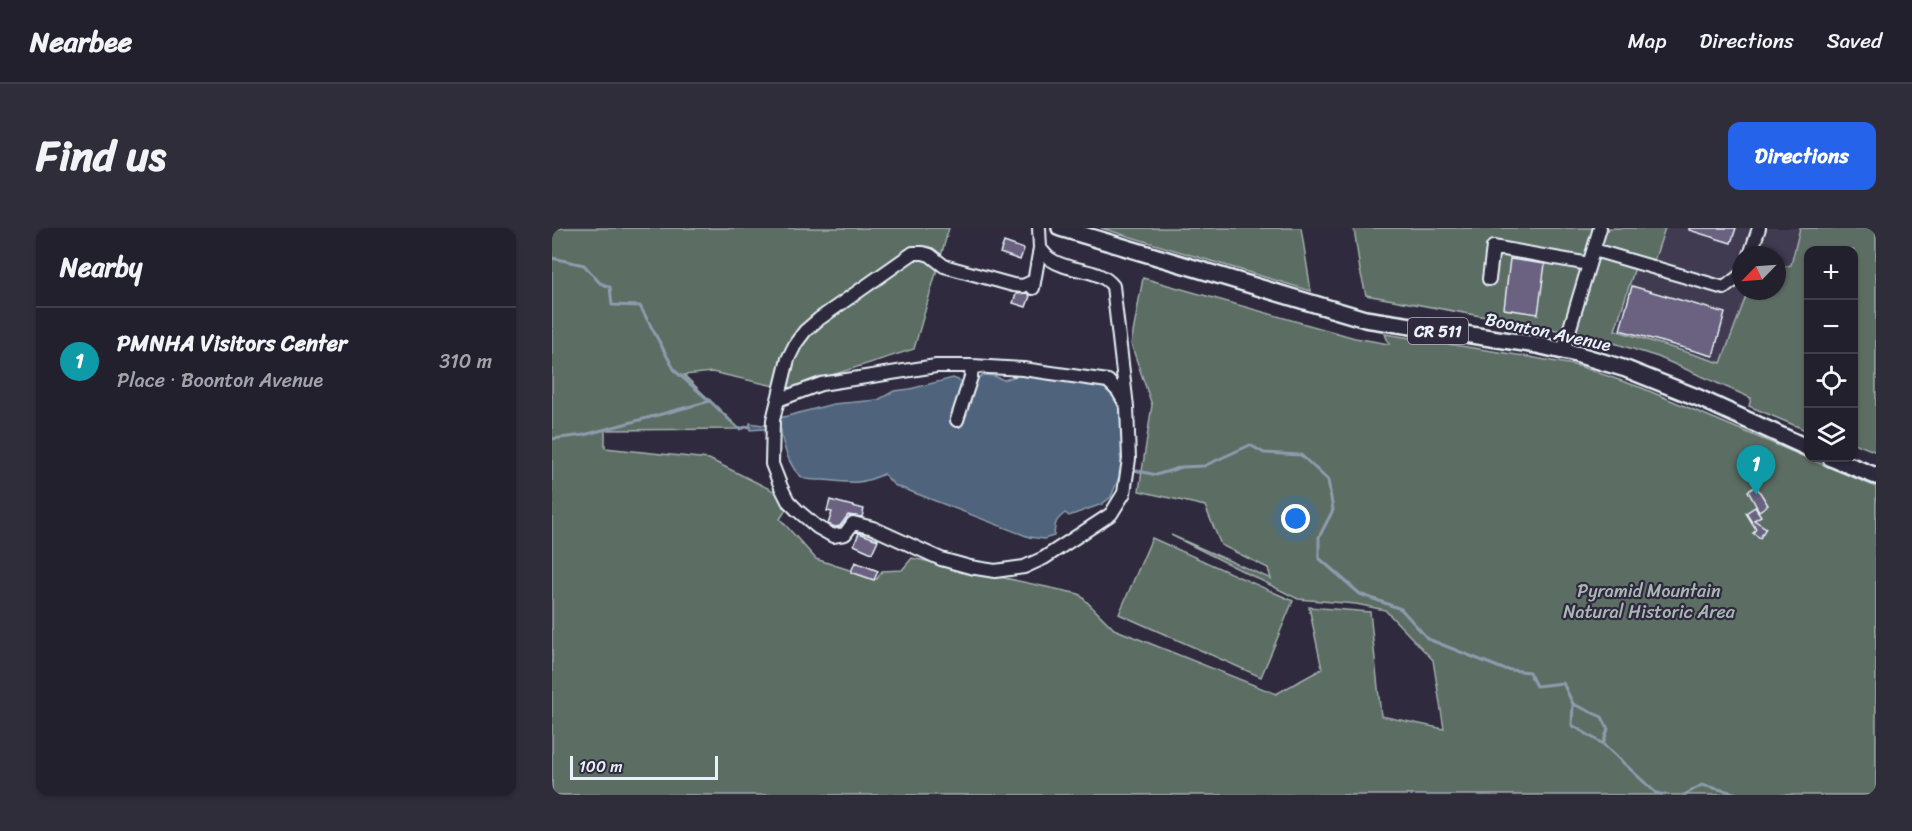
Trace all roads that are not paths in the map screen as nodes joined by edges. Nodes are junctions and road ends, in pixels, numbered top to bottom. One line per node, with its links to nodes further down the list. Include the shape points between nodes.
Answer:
1 (1039, 228): 6 (lane)
2 (1060, 228): 11 (main road, Boonton Avenue / CR 511, via 1365,319)
3 (1600, 228): 7 (lane)
4 (1759, 228): 5 (lane)
5 (1753, 246)
6 (1040, 248): 13 (lane, via 1033,285 1023,286 944,266 930,255 914,254 837,305 805,332 788,359); 14 (lane, via 1049,258 1102,276 1113,286)
7 (1594, 250): 8 (lane); 10 (lane, via 1724,288)
8 (1590, 264): 9 (lane, via 1493,247); 11 (lane)
9 (1488, 279)
10 (1732, 282)
11 (1563, 351): 16 (main road, Boonton Avenue / CR 511, via 1626,369)
12 (971, 372): 13 (lane, via 936,366 821,384); 14 (lane, via 1023,369 1108,381); 15 (lane)
13 (778, 400): 14 (lane, via 772,425 772,464 796,510 833,536 845,534 854,523 941,559 995,572 1024,567 1044,558 1111,514 1127,482)
14 (1127, 407)
15 (959, 417)
16 (1804, 446)
17 (1841, 462): 18 (main road)
18 (1876, 476)

